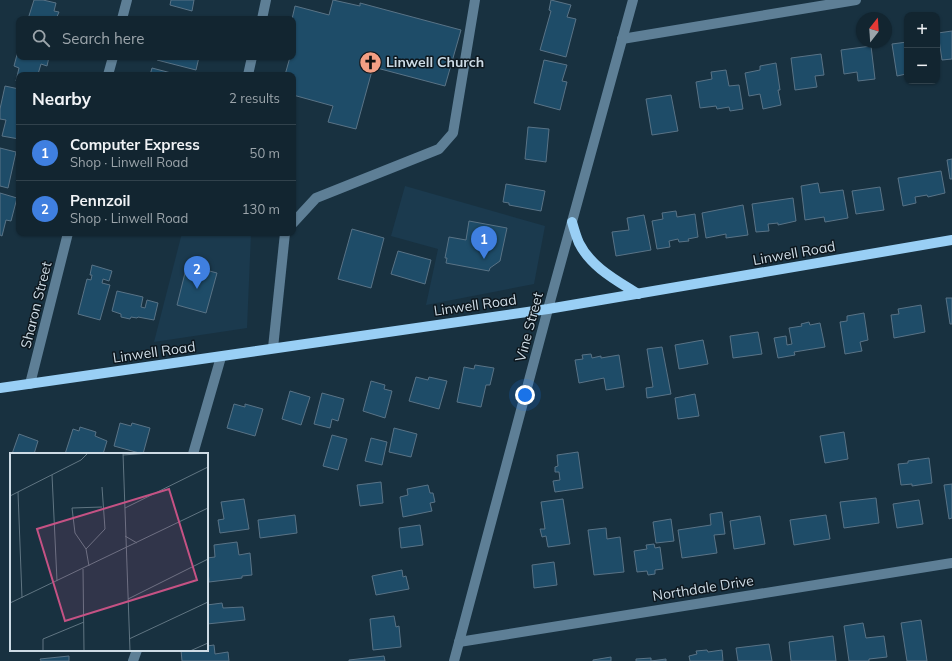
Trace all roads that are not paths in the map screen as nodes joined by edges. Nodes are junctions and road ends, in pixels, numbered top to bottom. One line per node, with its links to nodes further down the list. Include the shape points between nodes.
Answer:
1 (127, 0): 6 (street)
2 (266, 0): 7 (street)
3 (475, 0): 13 (street, via 453,133 439,149 316,198)
4 (633, 0): 8 (street, Vine Street)
5 (856, 0): 8 (street)
6 (123, 16)
7 (263, 16)
8 (622, 39): 14 (street, Vine Street)
9 (112, 60): 11 (street)
10 (251, 60): 12 (street)
11 (109, 72)
12 (249, 72)
13 (296, 220)
14 (572, 222): 18 (main road, via 587,255 606,274); 19 (street, Vine Street)
15 (67, 236): 22 (street, Sharon Street)
16 (285, 236): 20 (street)
17 (952, 240): 18 (main road, Linwell Road)
18 (638, 294): 19 (main road, Linwell Road)
19 (548, 309): 20 (main road, Linwell Road); 26 (street, Vine Street)
20 (273, 348): 21 (main road, Linwell Road)
21 (221, 357): 22 (main road, Linwell Road); 24 (street)
22 (30, 384): 23 (main road, Linwell Road)
23 (0, 388)
24 (193, 453)
25 (952, 563): 26 (street, Northdale Drive)
26 (459, 642): 29 (street, Vine Street)
27 (137, 651): 28 (street)
28 (133, 661)
29 (454, 661)

